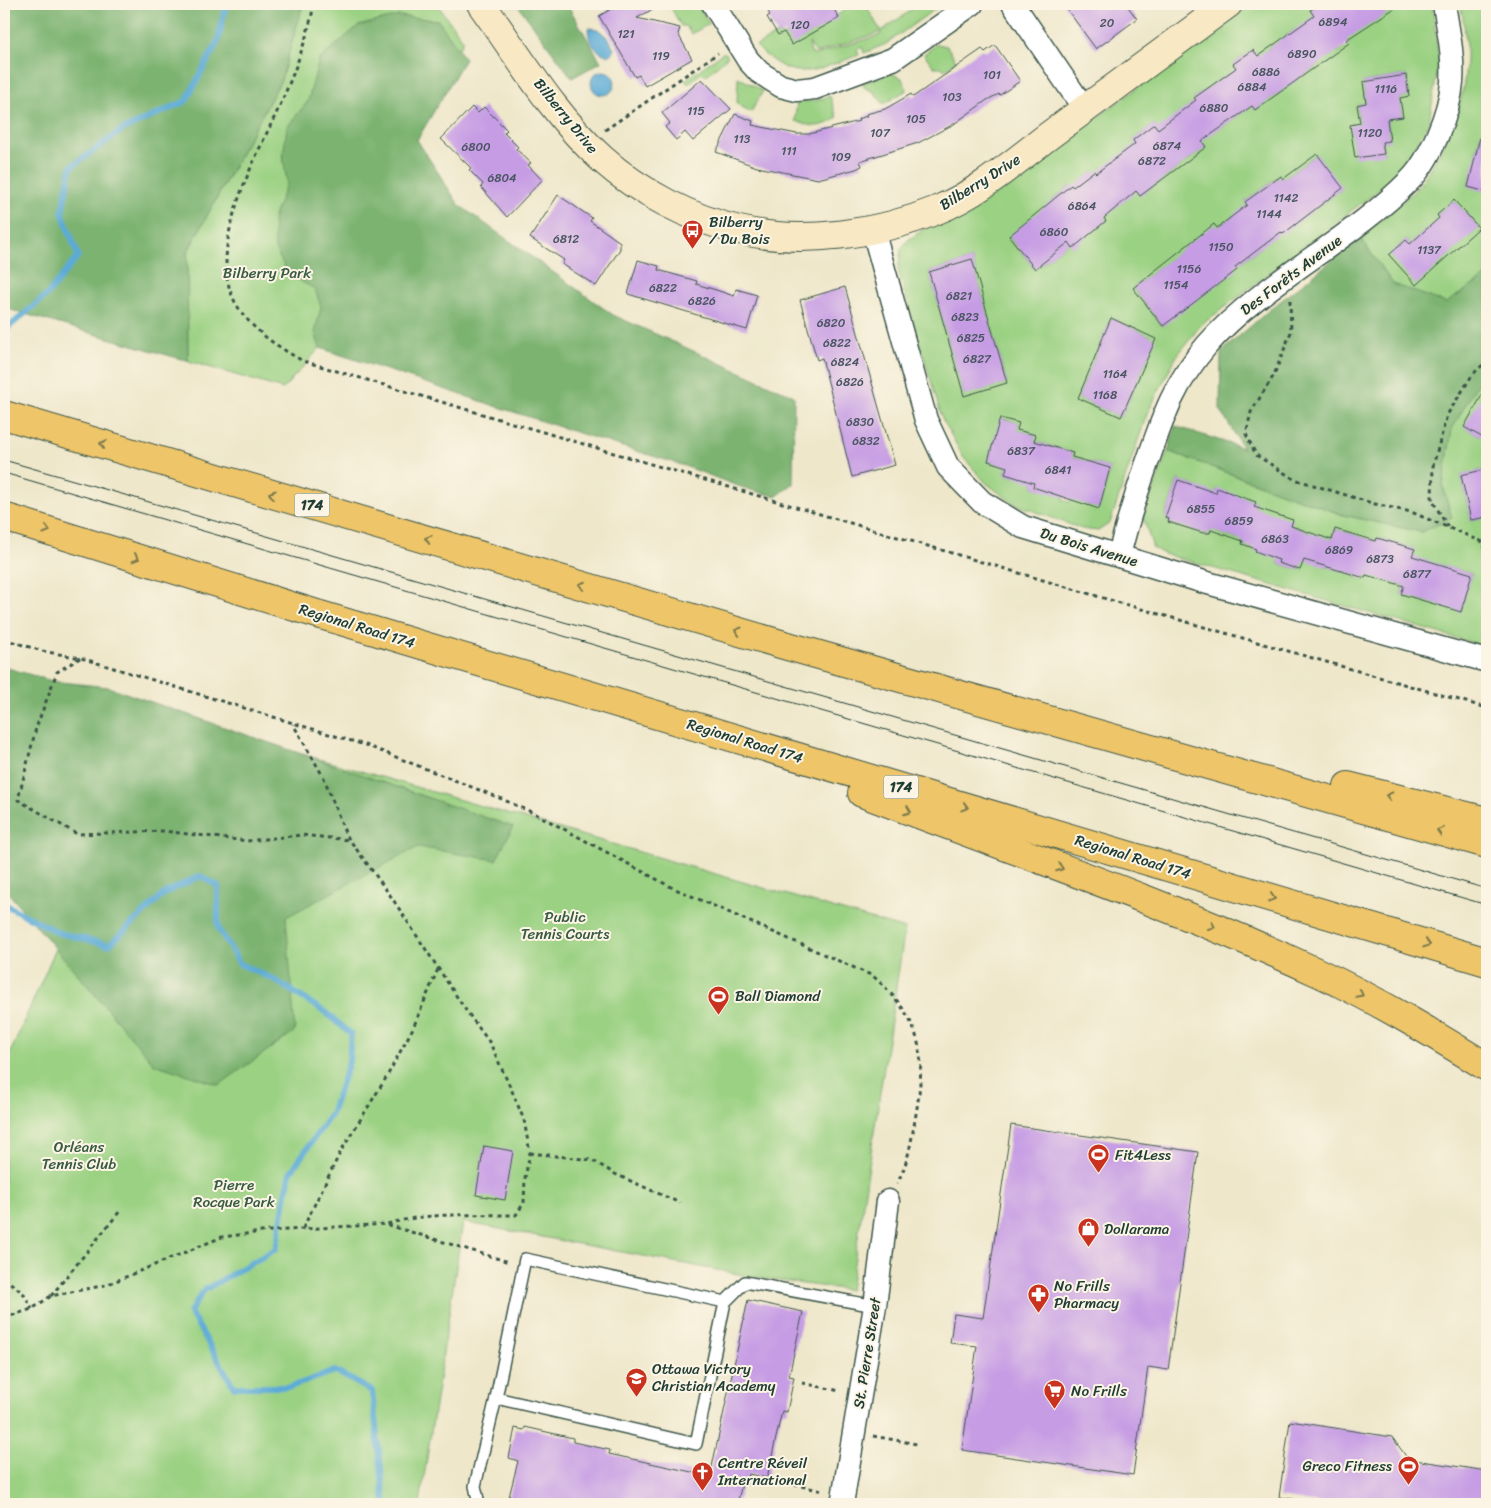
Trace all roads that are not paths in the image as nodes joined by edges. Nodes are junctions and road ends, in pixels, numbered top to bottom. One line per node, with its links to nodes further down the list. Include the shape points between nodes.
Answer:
1 (481, 4): 8 (street, Bilberry Drive, via 586,143 617,171 658,198 739,230 800,236)
2 (713, 4): 3 (street, via 735,42 759,72 781,86 797,90 816,88 901,55)
3 (972, 4)
4 (1013, 4): 7 (street)
5 (1228, 4): 7 (street, Bilberry Drive)
6 (1444, 4): 11 (street, Des Forêts Avenue, via 1453,56 1452,84 1447,109 1431,148 1411,180 1221,330 1180,381 1168,402 1125,527)
7 (1084, 110): 8 (street, Bilberry Drive, via 1010,166 966,194 938,209)
8 (873, 230): 11 (street, Du Bois Avenue, via 926,420 948,467 982,502 1024,527)
9 (4, 415): 13 (highway, 174, one-way to 9)
10 (4, 517): 12 (highway, Regional Road 174 / 174, one-way to 12)
11 (1119, 556): 14 (street, Du Bois Avenue)
12 (314, 613): 17 (highway, Regional Road 174 / 174, one-way to 17); 18 (highway, one-way to 18, via 736,746 1198,919 1337,982 1411,1020)
13 (784, 645): 15 (highway, one-way to 13); 16 (highway, 174, one-way to 13)
14 (1487, 661)
15 (1487, 821)
16 (1487, 844)
17 (1487, 962)
18 (1487, 1067)
19 (888, 1201): 21 (street, St. Pierre Street)
20 (725, 1302): 21 (lane, via 745,1282); 22 (lane, via 525,1259); 22 (lane, via 696,1444)
21 (875, 1306): 23 (street, St. Pierre Street)
22 (496, 1398): 24 (lane, via 475,1486)
23 (843, 1500)
24 (479, 1504)

